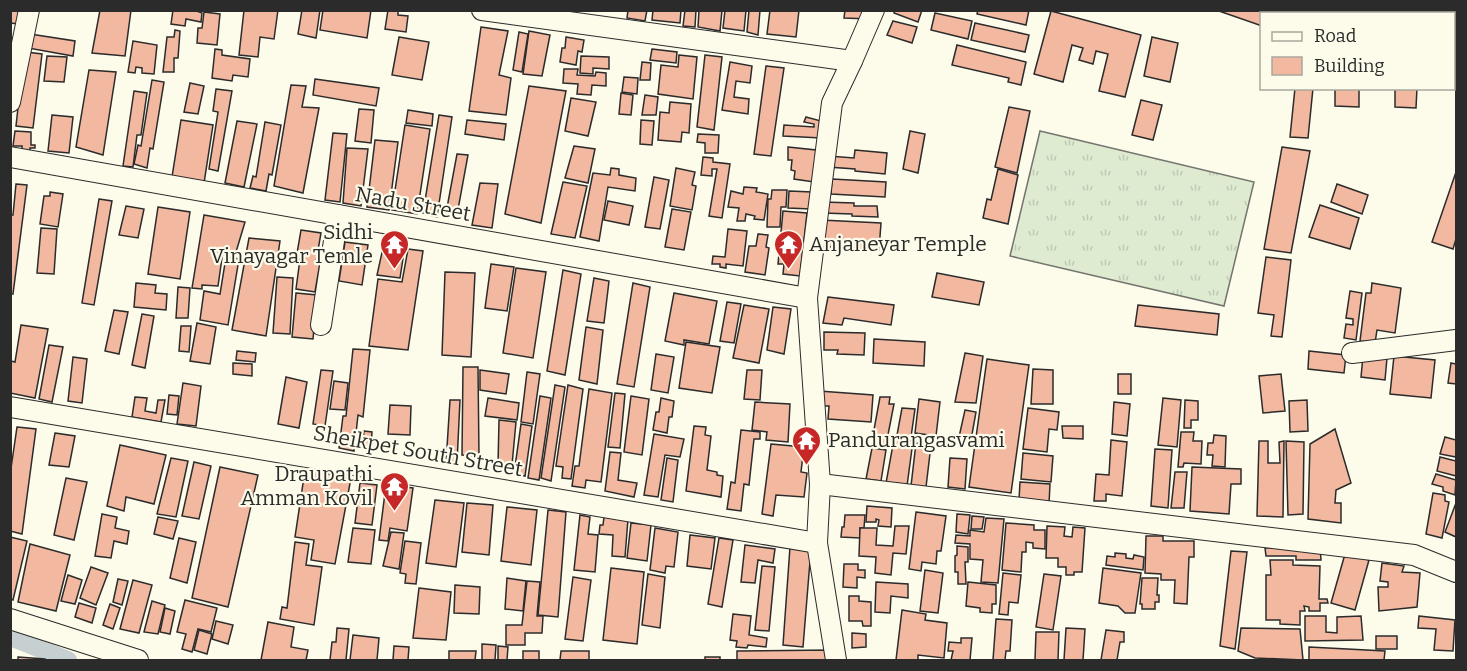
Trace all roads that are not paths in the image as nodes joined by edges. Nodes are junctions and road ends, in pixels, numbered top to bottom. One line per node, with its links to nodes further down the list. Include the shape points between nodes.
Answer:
1 (29, 10): 6 (street)
2 (482, 10): 4 (street)
3 (874, 10): 5 (street)
4 (502, 12): 5 (street)
5 (852, 61): 9 (street, via 832,103)
6 (10, 102)
7 (10, 157): 8 (street, Nadu Street)
8 (338, 215): 9 (street, Nadu Street); 10 (street)
9 (807, 298): 14 (street)
10 (321, 325)
11 (1456, 340): 12 (street)
12 (1352, 353)
13 (10, 407): 15 (street, Sheikpet South Street)
14 (820, 484): 15 (street); 16 (street, via 1414,555)
15 (817, 543): 19 (street)
16 (1456, 572)
17 (10, 620): 18 (street)
18 (138, 660)
19 (836, 660)

